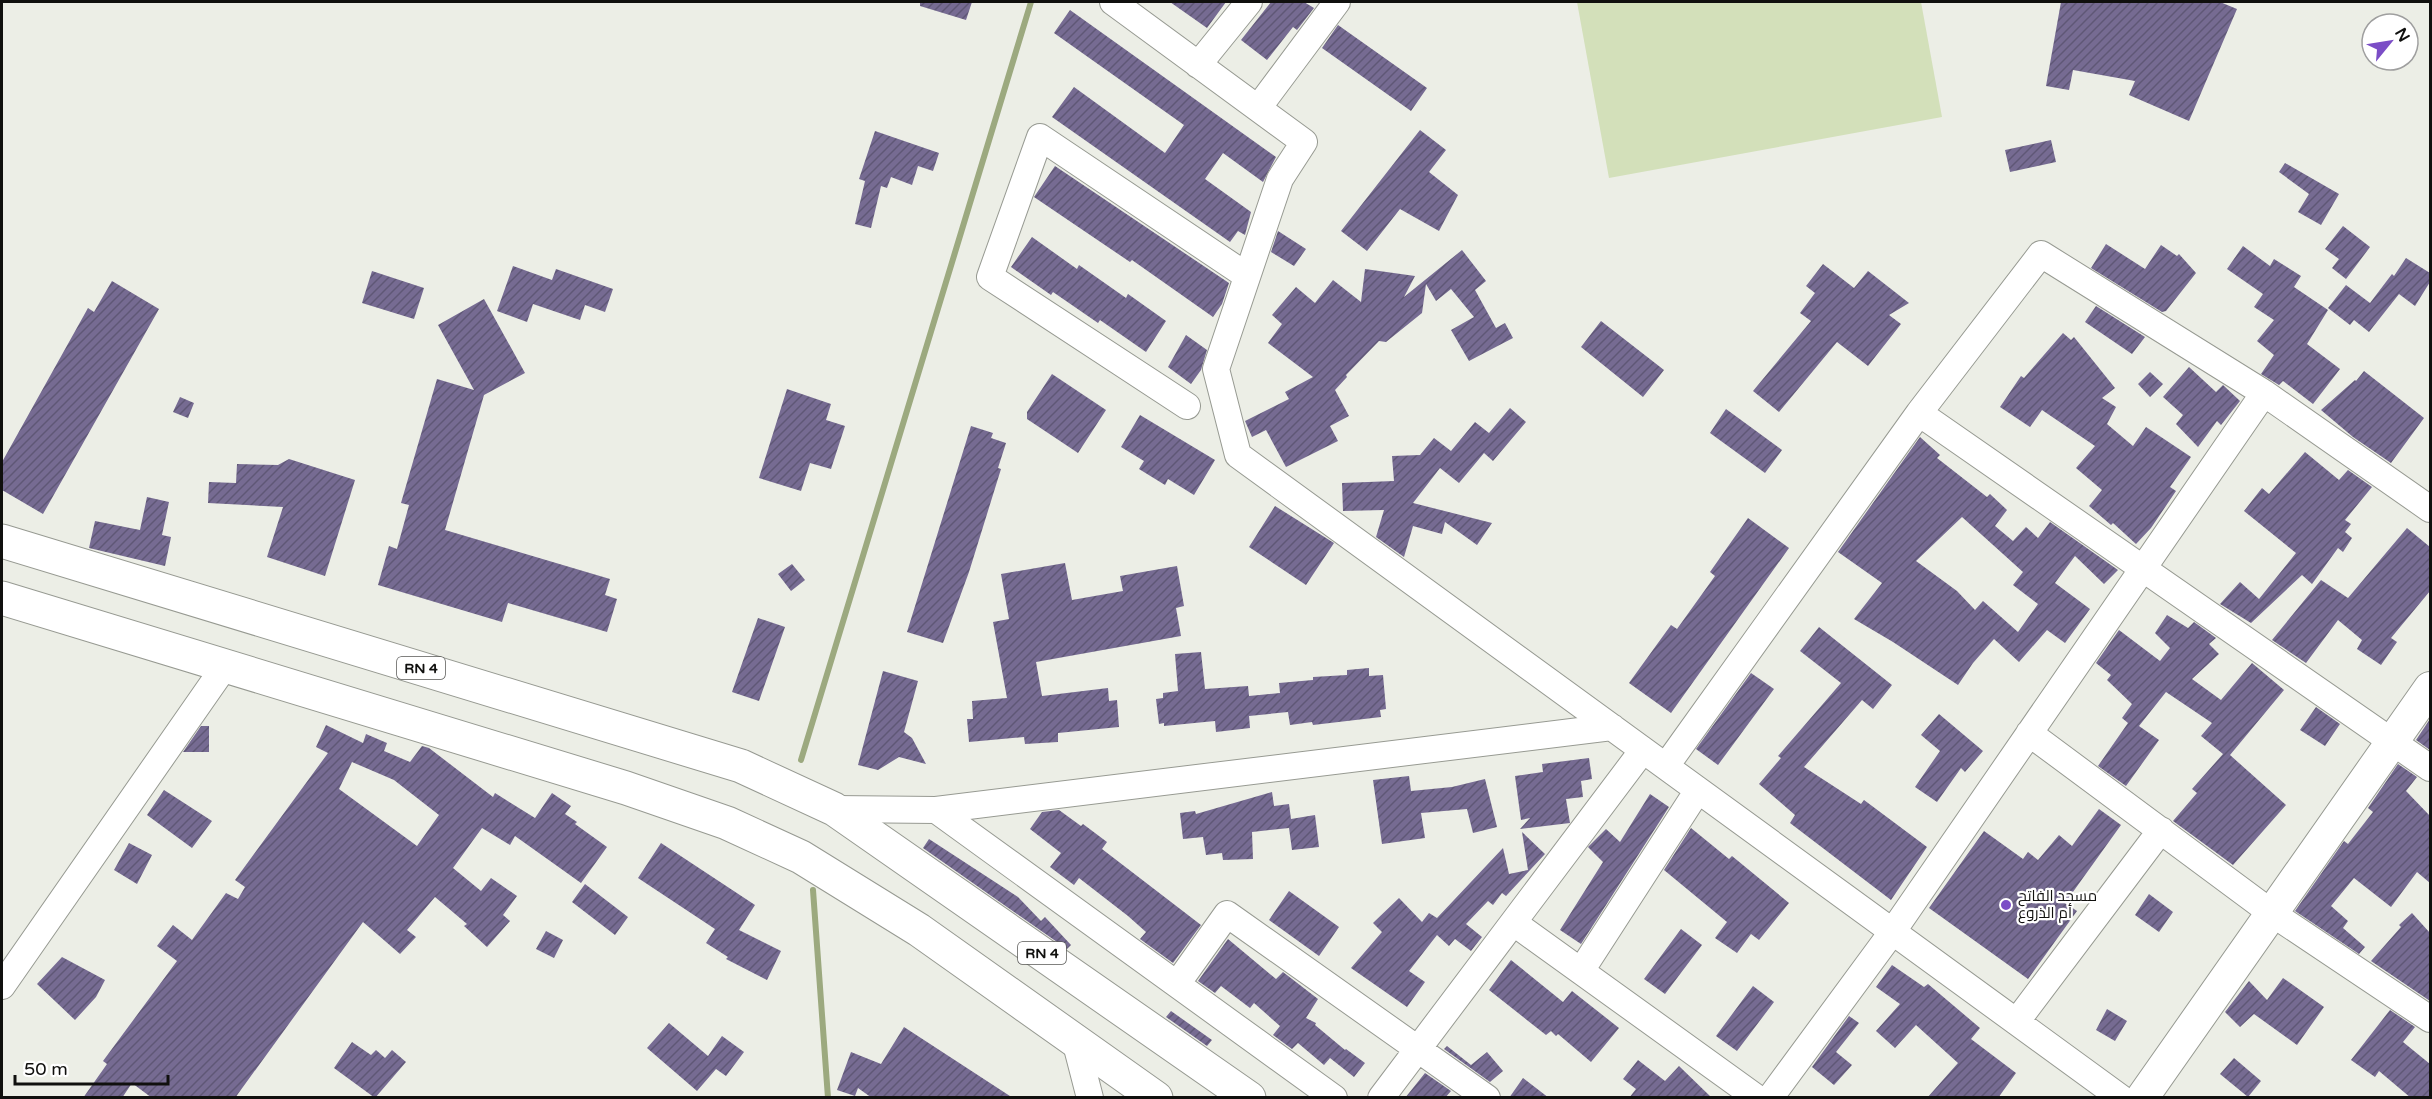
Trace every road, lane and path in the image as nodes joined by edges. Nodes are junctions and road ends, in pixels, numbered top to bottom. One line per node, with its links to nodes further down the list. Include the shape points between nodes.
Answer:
1 (1113, 2): 4 (street)
2 (1249, 2): 4 (street)
3 (1337, 2): 5 (street)
4 (1198, 65): 5 (street)
5 (1257, 108): 6 (street, via 1304,142 1280,179)
6 (1247, 276): 8 (street, via 1040,137 990,277); 16 (street, via 1216,369 1238,455)
7 (2264, 393): 9 (street, via 2041,254); 10 (street); 12 (street)
8 (1187, 406)
9 (1919, 413): 12 (street); 20 (street)
10 (2430, 509)
11 (2, 541): 23 (highway, RN 4, via 741,766)
12 (2143, 568): 17 (street); 18 (street)
13 (2, 598): 14 (highway)
14 (225, 666): 31 (street); 34 (highway, via 627,788 727,823 801,857 890,912)
15 (2430, 688): 18 (main road)
16 (1612, 727): 19 (street); 24 (street)
17 (2029, 733): 25 (street); 28 (street)
18 (2394, 742): 21 (street); 26 (main road)
19 (1643, 750): 20 (street); 27 (street)
20 (1666, 766): 22 (street)
21 (2430, 768)
22 (1698, 790): 28 (street); 29 (street)
23 (834, 808): 24 (street); 38 (highway, RN 4)
24 (936, 810): 30 (street)
25 (2161, 830): 26 (street); 33 (street)
26 (2273, 914): 32 (street); 45 (main road)
27 (1514, 923): 29 (street); 35 (street)
28 (1893, 931): 33 (street); 43 (street)
29 (1581, 971): 42 (street)
30 (1177, 984): 35 (street, via 1227,914); 39 (street)
31 (2, 986)
32 (2430, 1019)
33 (2017, 1022): 44 (street)
34 (1075, 1040): 36 (street); 37 (highway)
35 (1418, 1049): 40 (street); 41 (street)
36 (1090, 1098)
37 (1156, 1098)
38 (1249, 1098)
39 (1334, 1098)
40 (1381, 1098)
41 (1487, 1098)
42 (1757, 1098)
43 (1770, 1098)
44 (2121, 1098)
45 (2142, 1098)

